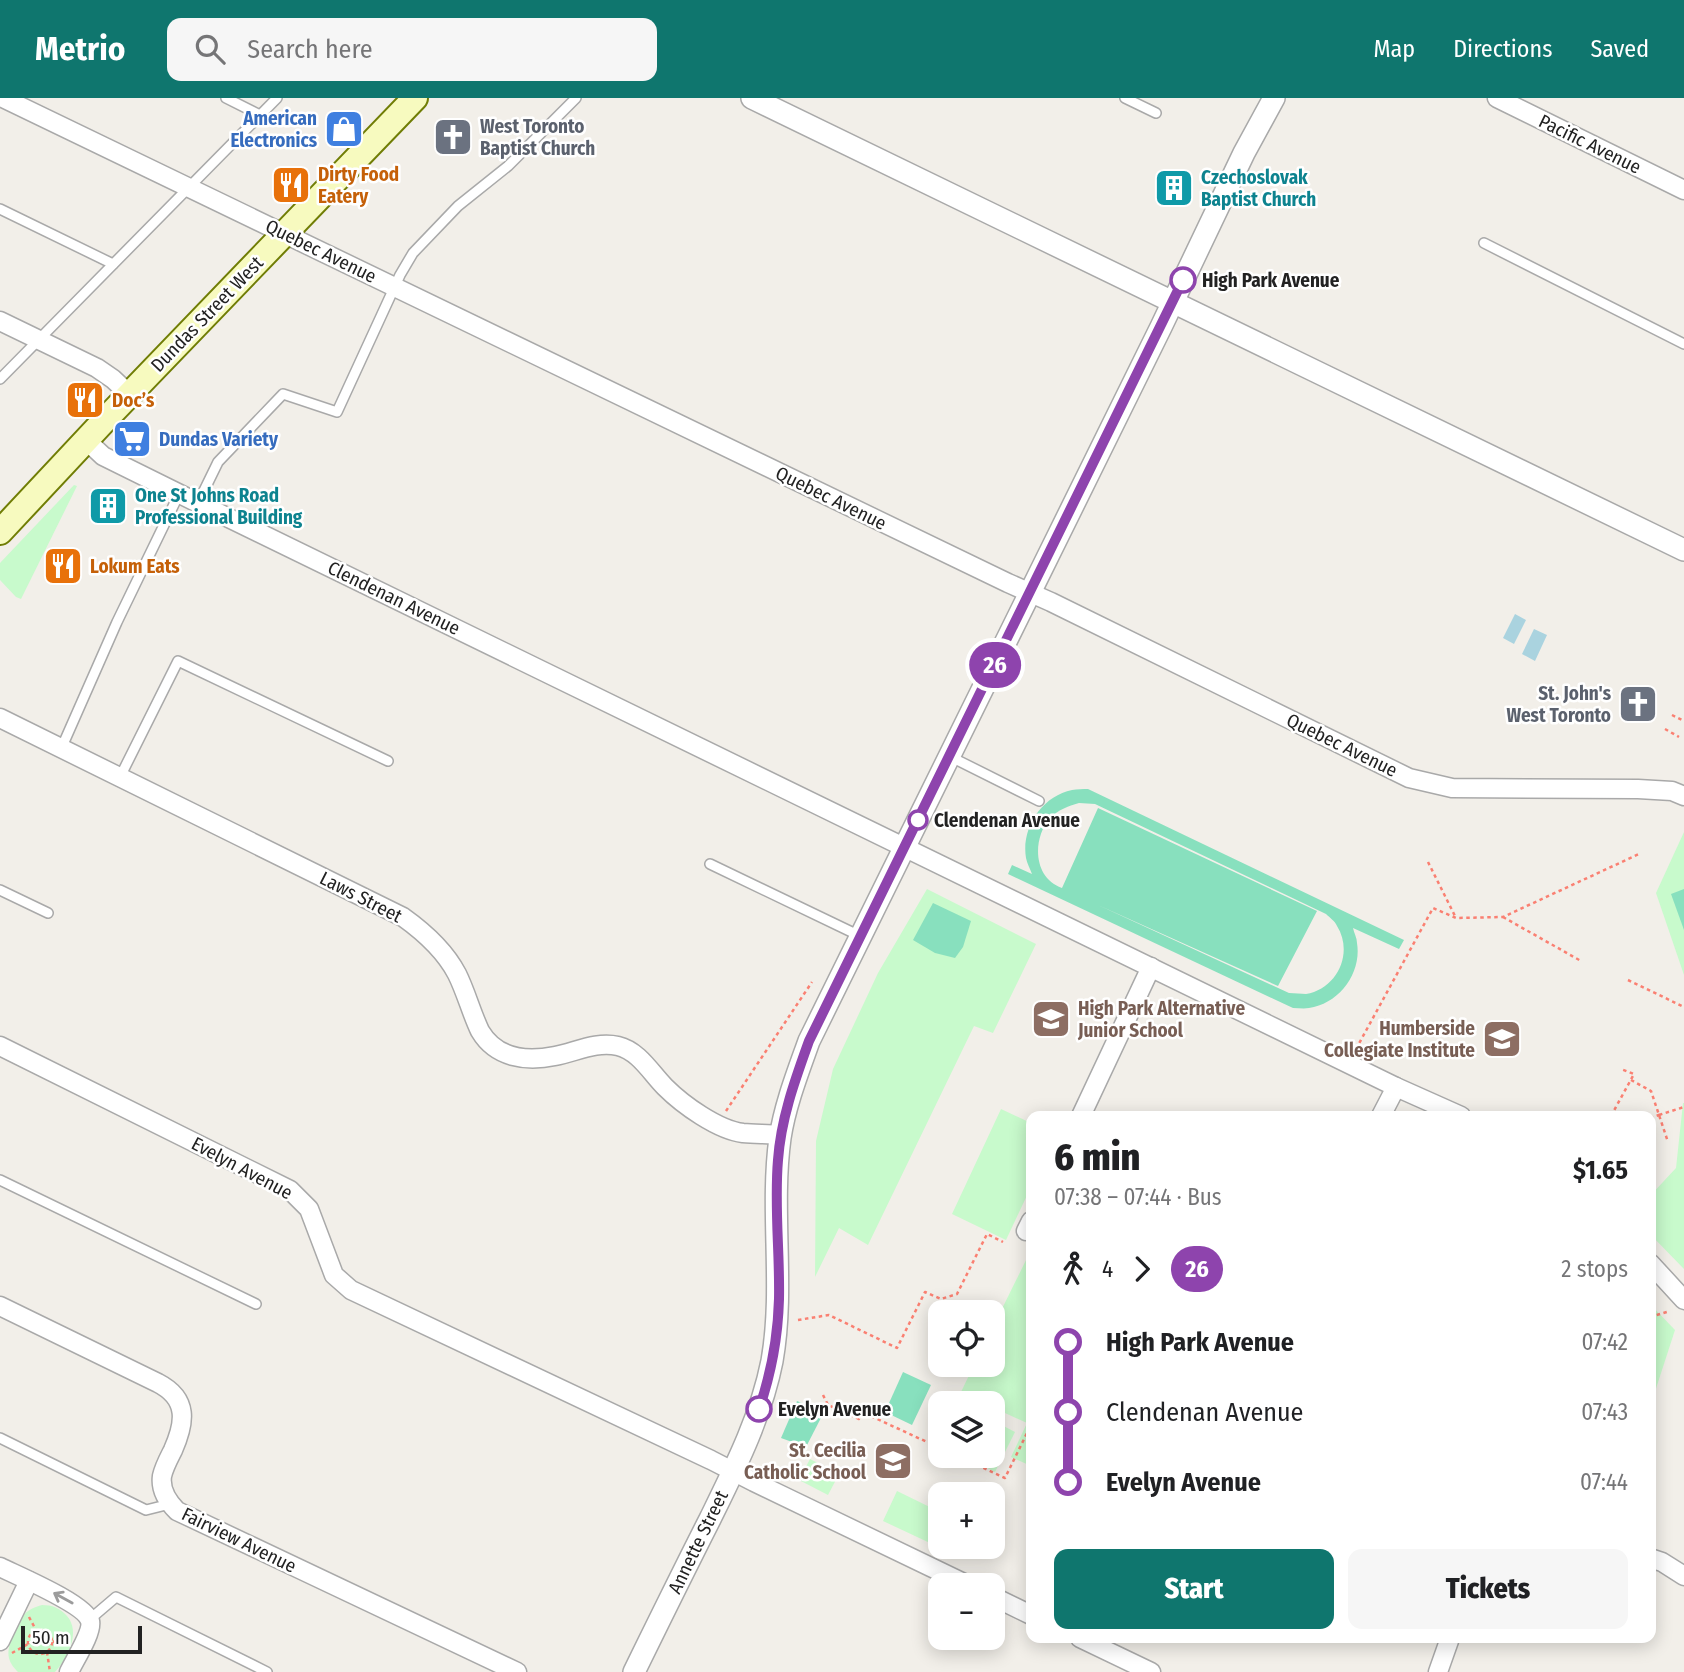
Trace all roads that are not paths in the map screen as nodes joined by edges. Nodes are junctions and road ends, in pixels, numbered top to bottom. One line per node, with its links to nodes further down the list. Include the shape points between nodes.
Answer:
1 (3, 98): 12 (street, Quebec Avenue)
2 (226, 98): 11 (lane)
3 (277, 98): 11 (lane)
4 (415, 98): 15 (main road, Dundas Street West)
5 (576, 98): 18 (lane, via 508,166 458,206 413,253)
6 (752, 98): 19 (street)
7 (1125, 98): 10 (lane)
8 (1274, 98): 19 (street, Annette Street)
9 (1497, 98): 13 (street, Pacific Avenue)
10 (1156, 113)
11 (260, 115): 12 (lane)
12 (189, 188): 15 (street, Quebec Avenue); 17 (lane)
13 (1684, 190)
14 (0, 209): 17 (lane)
15 (284, 234): 18 (street, Quebec Avenue); 24 (main road, Dundas Street West)
16 (1484, 243): 22 (lane)
17 (113, 264): 21 (lane)
18 (395, 287): 27 (lane, via 337,412 283,394 218,462); 30 (street, Quebec Avenue)
19 (1173, 302): 29 (street); 30 (street, Annette Street)
20 (0, 321): 21 (street)
21 (37, 340): 23 (lane); 24 (street, via 97,368)
22 (1684, 344)
23 (0, 379)
24 (130, 395): 25 (main road, Dundas Street West)
25 (86, 440): 26 (street, Clendenan Avenue, via 103,456); 28 (main road, Dundas Street West)
26 (179, 494): 27 (street, Clendenan Avenue); 32 (lane)
27 (198, 503): 38 (street, Clendenan Avenue)
28 (0, 532)
29 (1684, 550)
30 (1030, 593): 33 (street, Annette Street); 36 (street, Quebec Avenue, via 1409,778 1452,788 1638,789)
31 (0, 718): 32 (street, Laws Street)
32 (61, 749): 35 (street, Laws Street)
33 (949, 756): 37 (lane); 38 (street, Annette Street)
34 (388, 761): 35 (lane, via 178,661)
35 (120, 777): 49 (street, Laws Street, via 403,917 448,960 485,1040 501,1052 531,1058 596,1045 621,1046 644,1062 672,1094 721,1126 741,1133)
36 (1684, 796)
37 (1039, 801)
38 (904, 847): 42 (street, Annette Street); 43 (street, Clendenan Avenue)
39 (710, 864): 42 (lane)
40 (0, 890): 41 (lane)
41 (48, 913)
42 (860, 936): 49 (street, Annette Street, via 809,1041)
43 (1151, 967): 45 (street, Clendenan Avenue); 46 (street)
44 (0, 1046): 56 (street, Evelyn Avenue, via 290,1190 309,1209 334,1275 351,1290)
45 (1396, 1087): 47 (street); 48 (street, Clendenan Avenue)
46 (1083, 1111)
47 (1384, 1111)
48 (1450, 1111)
49 (780, 1135): 56 (street, Annette Street, via 776,1337 768,1381)
50 (0, 1180): 52 (lane)
51 (1656, 1271): 53 (street)
52 (256, 1304)
53 (1681, 1304)
54 (0, 1306): 57 (street, Fairview Avenue, via 172,1393 182,1418 162,1476)
55 (0, 1438): 57 (lane, via 146,1510)
56 (733, 1472): 60 (street, Evelyn Avenue); 72 (street, Annette Street)
57 (170, 1504): 71 (street, Fairview Avenue)
58 (1656, 1560): 61 (street)
59 (0, 1567): 62 (street)
60 (943, 1573)
61 (1684, 1576)
62 (29, 1581): 65 (street, one-way to 62, via 75,1605); 66 (street)
63 (1005, 1602): 64 (street)
64 (1026, 1613)
65 (89, 1619): 69 (street, via 89,1633); 70 (lane, via 116,1597)
66 (0, 1641)
67 (1090, 1643): 73 (street)
68 (1448, 1643): 74 (street)
69 (69, 1672)
70 (267, 1672)
71 (517, 1672)
72 (634, 1672)
73 (1151, 1672)
74 (1438, 1672)

